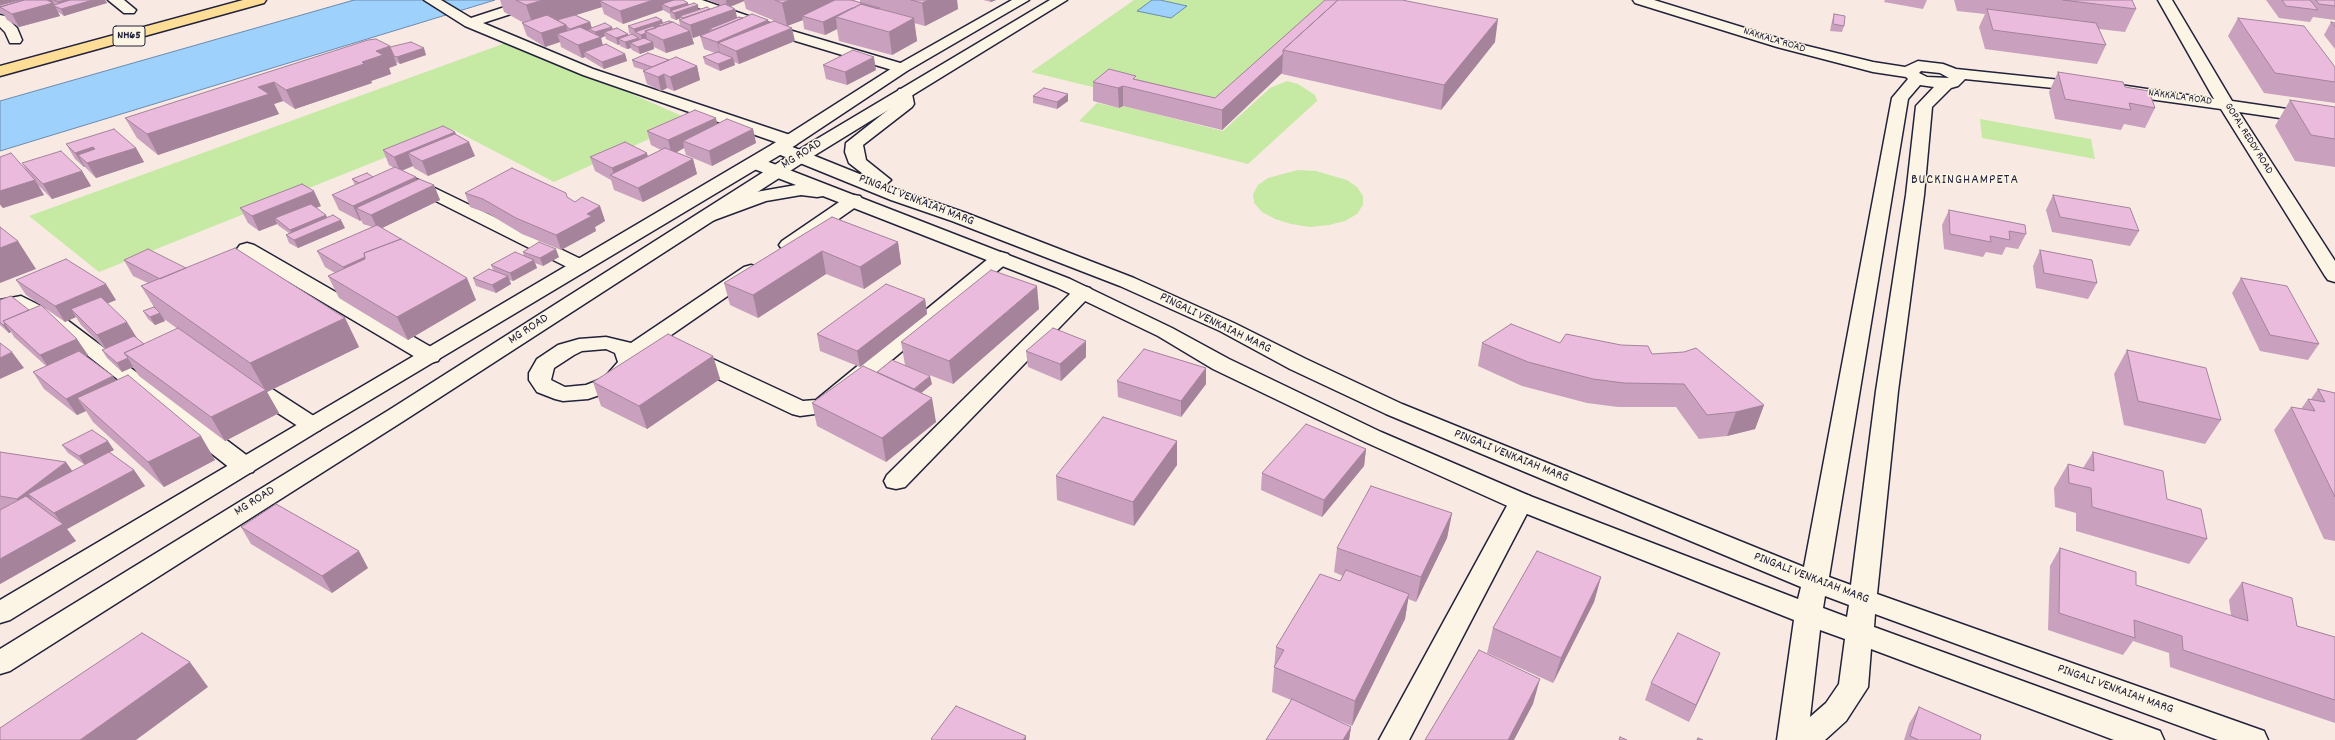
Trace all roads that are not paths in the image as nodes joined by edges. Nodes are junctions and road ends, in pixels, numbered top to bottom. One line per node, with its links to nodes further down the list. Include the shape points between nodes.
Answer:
1 (115, 0): 13 (street)
2 (226, 0): 20 (highway, NH65)
3 (259, 0): 22 (highway, NH65)
4 (431, 0): 16 (street, PINGALI VENKAIAH MARG)
5 (540, 0): 16 (street)
6 (689, 0): 14 (street)
7 (1022, 0): 21 (street, MG ROAD)
8 (1060, 0): 25 (street, MG ROAD)
9 (1640, 0): 23 (street, NAKKALA ROAD, via 1782,44 1873,67)
10 (1664, 0): 23 (street, NAKKALA ROAD)
11 (2165, 0): 26 (street, GOPAL REDDY ROAD)
12 (746, 5): 14 (street)
13 (129, 10)
14 (727, 12): 18 (street)
15 (0, 19): 19 (street, via 10,28)
16 (467, 21): 28 (street, PINGALI VENKAIAH MARG, via 588,72)
17 (806, 24): 18 (street)
18 (784, 33): 21 (street)
19 (16, 40)
20 (0, 60)
21 (902, 68): 28 (street, MG ROAD)
22 (0, 71)
23 (1915, 72): 24 (street, NAKKALA ROAD, via 1931,83); 49 (street, via 1900,98)
24 (1949, 79): 26 (street, NAKKALA ROAD, via 2101,88); 50 (street, via 1924,106 1915,196)
25 (905, 92): 28 (street, MG ROAD); 32 (street, via 906,104 854,142 858,163 885,181)
26 (2226, 105): 27 (street, NAKKALA ROAD); 38 (street, GOPAL REDDY ROAD)
27 (2335, 121)
28 (790, 148): 29 (street, MG ROAD); 30 (street, MG ROAD); 32 (street, PINGALI VENKAIAH MARG)
29 (754, 162): 30 (street, PINGALI VENKAIAH MARG); 37 (street, MG ROAD)
30 (777, 171): 33 (street, PINGALI VENKAIAH MARG); 34 (street, MG ROAD)
31 (412, 182): 37 (street)
32 (897, 196): 41 (street, PINGALI VENKAIAH MARG, via 959,217 1127,282)
33 (850, 198): 34 (street, via 801,190 777,193 762,196); 36 (street, PINGALI VENKAIAH MARG); 36 (street, via 772,256 631,349 666,346 800,409 822,407)
34 (704, 218): 54 (street, MG ROAD, via 397,414)
35 (247, 249): 42 (street)
36 (1001, 258): 39 (street, PINGALI VENKAIAH MARG)
37 (580, 266): 42 (street, MG ROAD)
38 (2335, 276)
39 (1083, 292): 43 (street, PINGALI VENKAIAH MARG, via 1165,332); 47 (street)
40 (0, 306): 46 (street, via 21,302 56,321)
41 (1256, 343): 43 (street); 49 (street, PINGALI VENKAIAH MARG, via 1394,409)
42 (430, 356): 45 (street, MG ROAD)
43 (1221, 364): 48 (street, PINGALI VENKAIAH MARG, via 1372,437)
44 (227, 370): 45 (street)
45 (312, 425): 46 (street, MG ROAD)
46 (244, 466): 51 (street, MG ROAD)
47 (896, 481)
48 (1521, 502): 52 (street, PINGALI VENKAIAH MARG); 55 (street)
49 (1816, 582): 50 (street, PINGALI VENKAIAH MARG); 52 (street)
50 (1862, 600): 53 (street); 59 (street, PINGALI VENKAIAH MARG)
51 (0, 613)
52 (1808, 614): 53 (street, PINGALI VENKAIAH MARG); 56 (street)
53 (1858, 632): 57 (street, via 1853,687 1836,712); 58 (street, PINGALI VENKAIAH MARG)
54 (0, 662)
55 (1394, 740)
56 (1792, 740)
57 (1804, 740)
58 (2149, 740)
59 (2253, 740)

